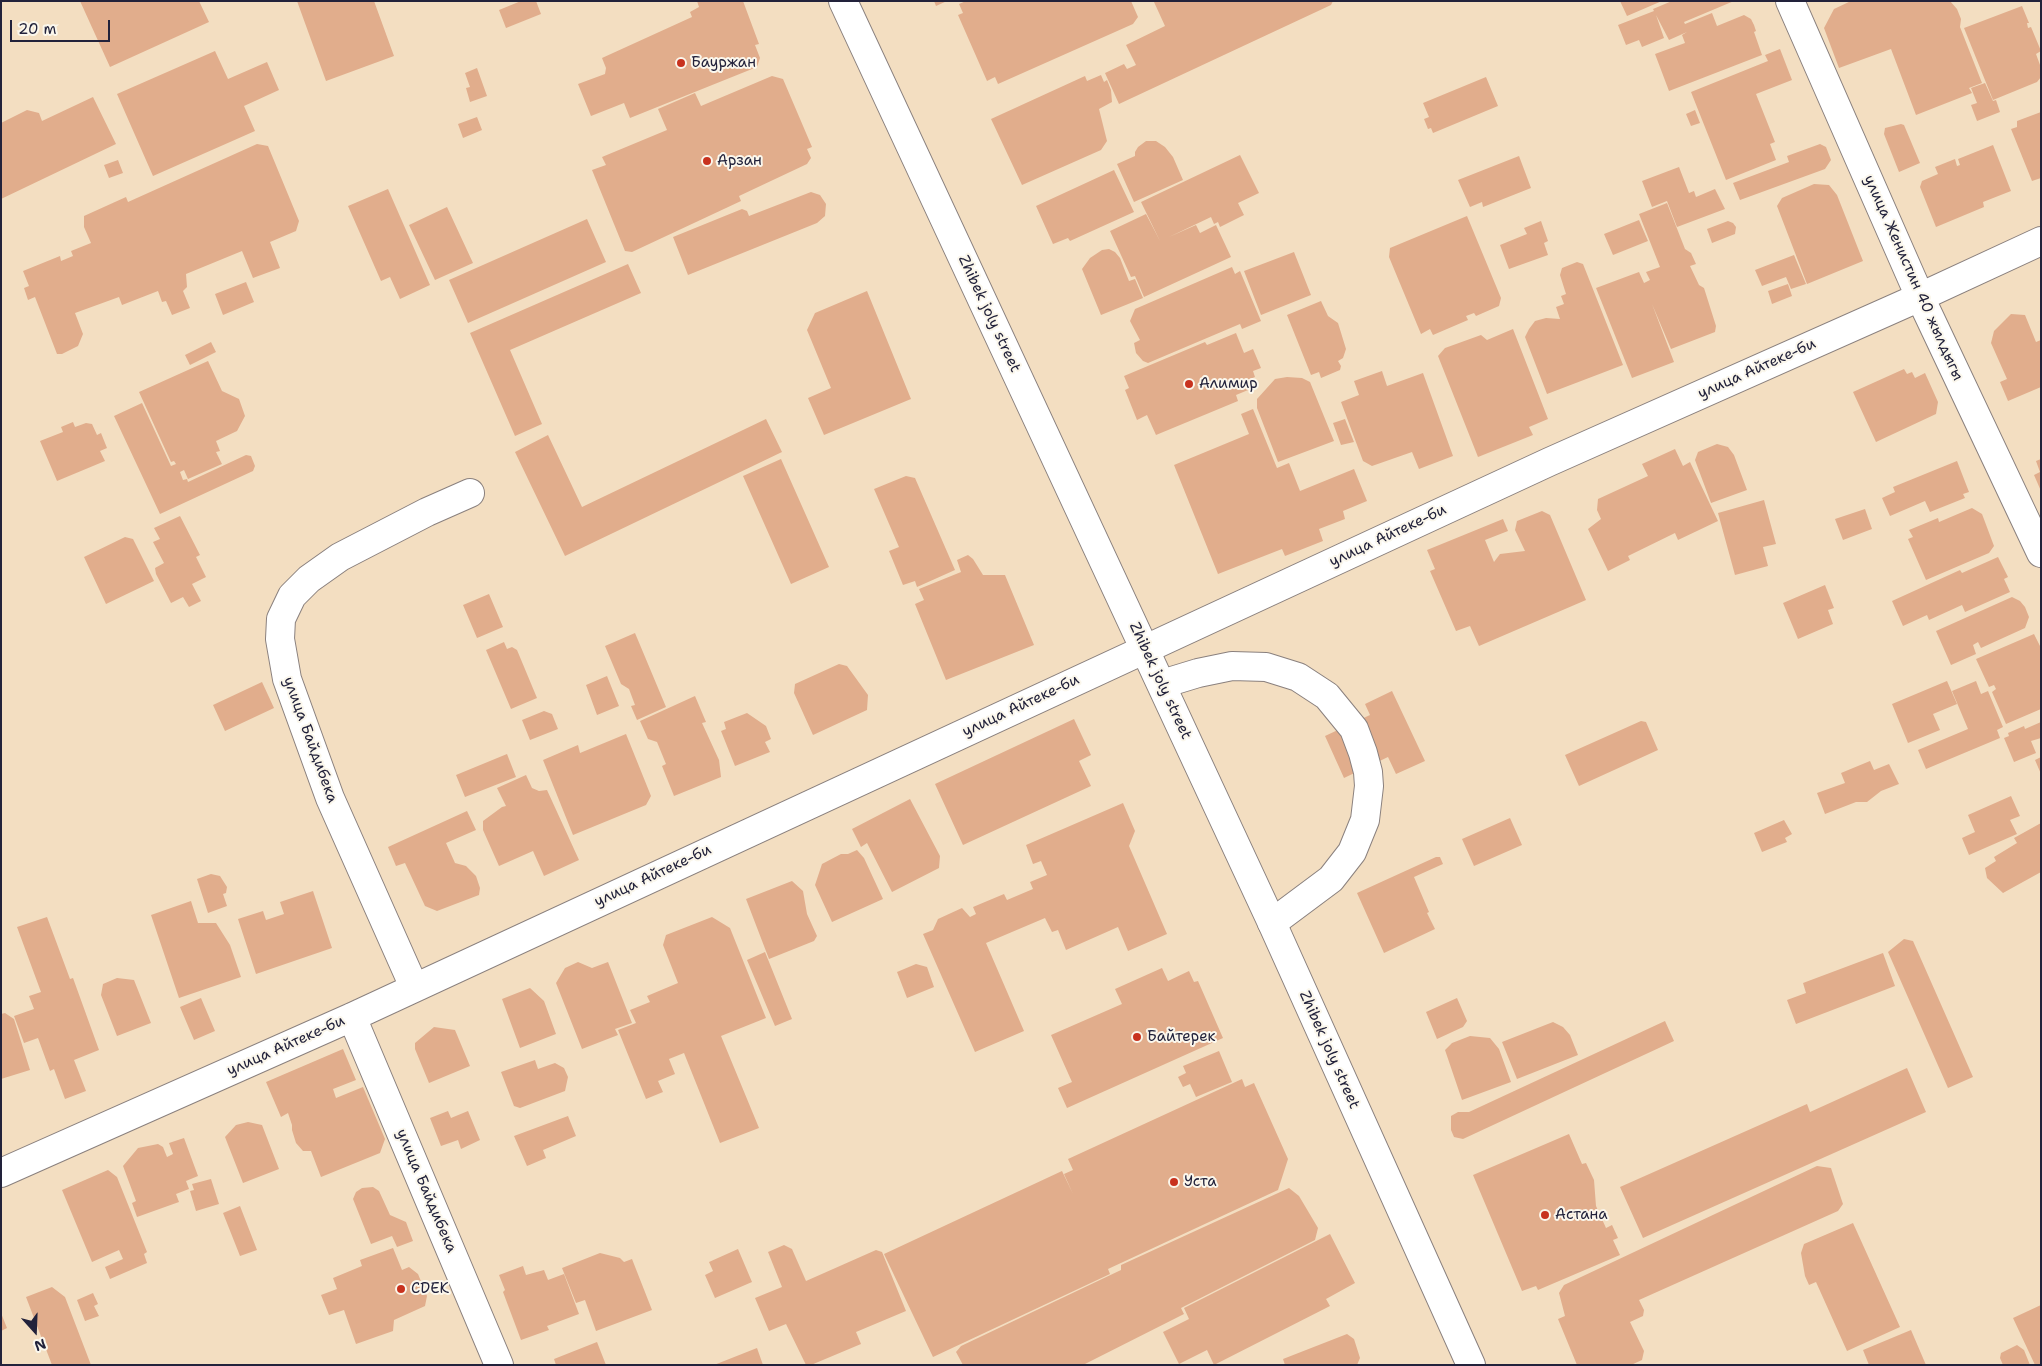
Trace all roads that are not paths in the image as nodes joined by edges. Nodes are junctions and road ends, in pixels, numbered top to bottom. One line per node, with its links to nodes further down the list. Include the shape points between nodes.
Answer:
1 (843, 1): 7 (main road, Zhibek joly street)
2 (1790, 1): 4 (main road, улица Женистин 40 жылдыгы)
3 (2041, 241): 4 (main road, улица Айтеке-би)
4 (1920, 297): 6 (main road, улица Женистин 40 жылдыгы); 7 (main road, улица Айтеке-би, via 1558,458)
5 (470, 493): 10 (main road, улица Байдибека, via 340,557 292,596 281,619 280,639 293,698 330,798)
6 (2041, 553)
7 (1146, 649): 8 (main road, Zhibek joly street); 10 (main road, улица Айтеке-би)
8 (1162, 684): 9 (main road, Zhibek joly street); 9 (main road, via 1232,666 1266,667 1298,678 1327,696 1354,729 1368,772 1369,786 1365,820 1352,852 1331,879)
9 (1272, 923): 14 (main road, Zhibek joly street)
10 (414, 987): 11 (main road, улица Айтеке-би)
11 (352, 1017): 12 (main road, улица Айтеке-би); 13 (main road, улица Байдибека)
12 (1, 1172)
13 (499, 1365)
14 (1471, 1365)

